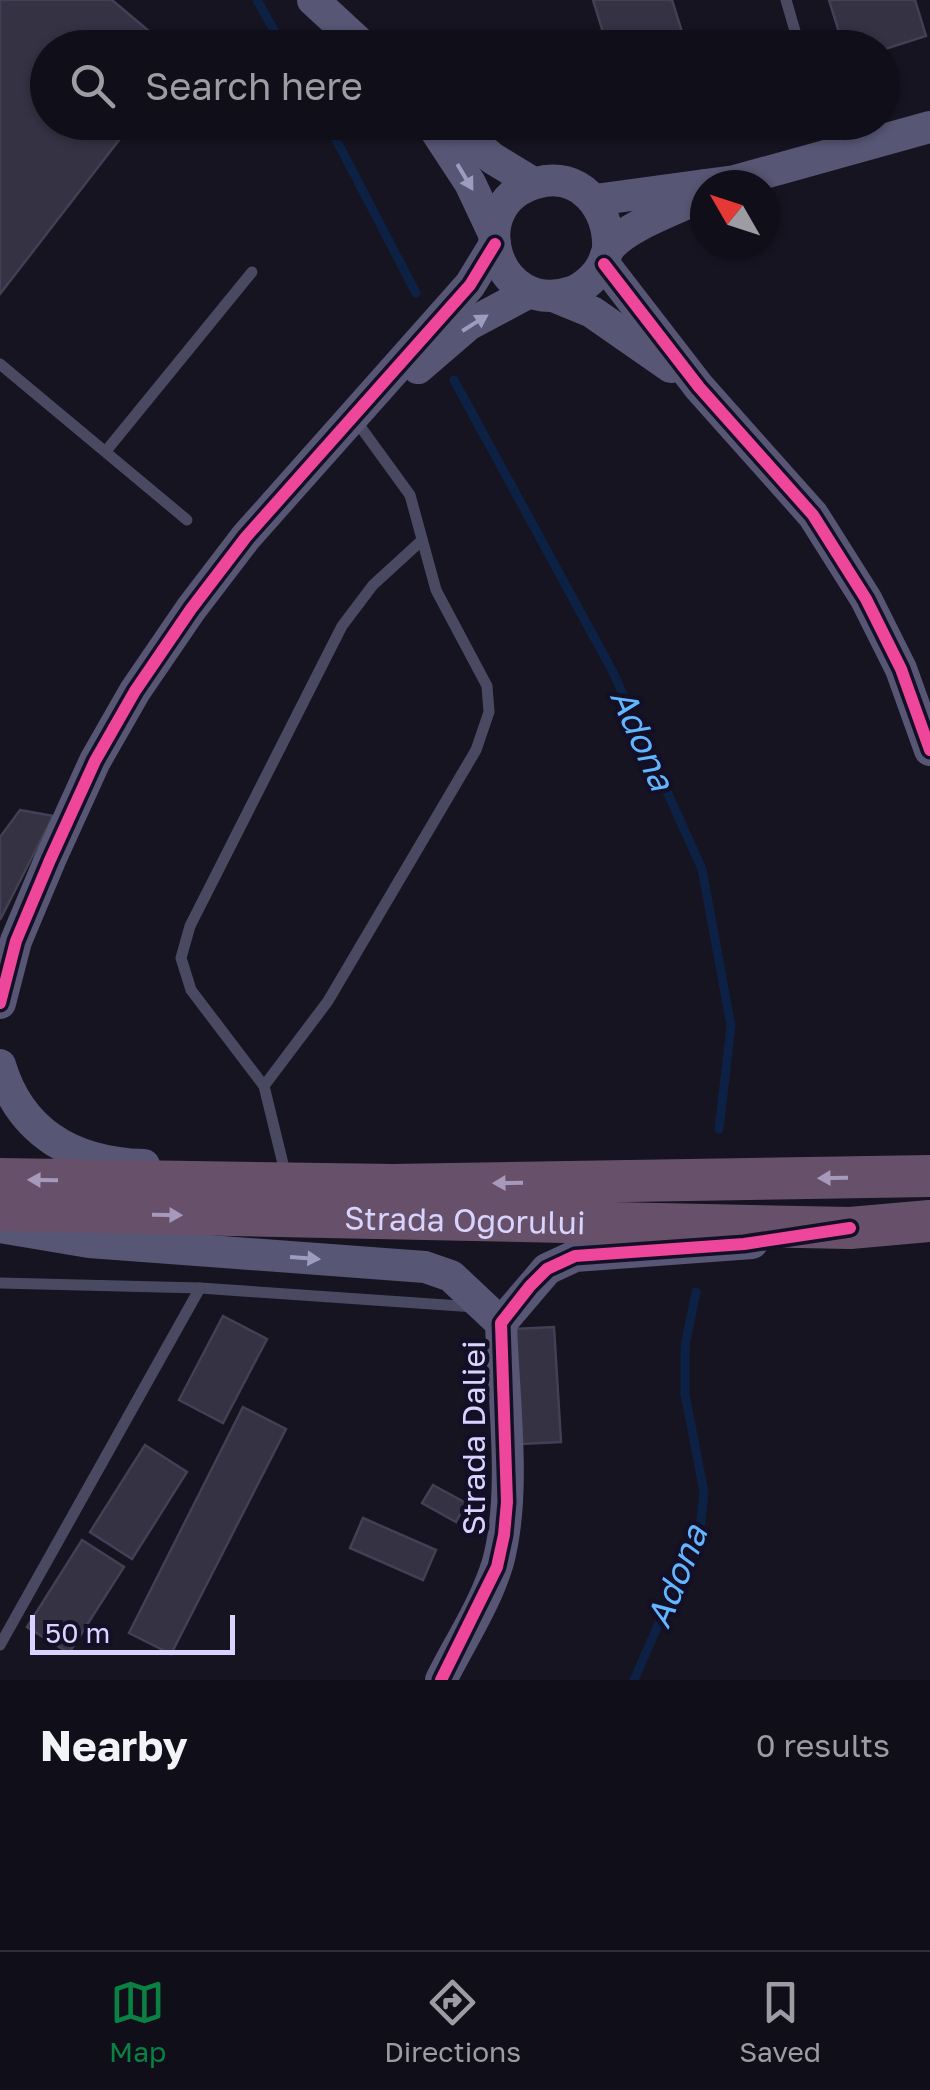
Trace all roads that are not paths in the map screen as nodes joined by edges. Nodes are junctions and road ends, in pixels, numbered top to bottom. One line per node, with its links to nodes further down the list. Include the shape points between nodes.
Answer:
1 (313, 0): 3 (street)
2 (786, 0): 4 (lane)
3 (346, 30)
4 (795, 30)
5 (930, 127): 6 (street)
6 (900, 135)
7 (442, 140): 15 (street, one-way to 15)
8 (471, 140): 11 (street)
9 (882, 140): 10 (street)
10 (770, 170)
11 (533, 183): 13 (street, via 567,182); 15 (street, via 506,203)
12 (690, 188): 13 (street)
13 (595, 200): 16 (street, via 609,231)
14 (690, 202): 16 (street, via 641,226)
15 (494, 239): 18 (street, via 511,280); 21 (street, via 470,285)
16 (606, 256): 18 (street, via 594,278 575,291); 20 (street)
17 (252, 272): 22 (lane)
18 (541, 294): 20 (street, via 592,312); 21 (street, one-way to 18, via 468,325)
19 (0, 364): 22 (lane)
20 (699, 387): 25 (street, via 814,515 901,669)
21 (362, 410): 24 (lane, via 410,495); 26 (street, via 246,538 135,692 50,860 16,941)
22 (106, 451): 23 (lane)
23 (187, 520)
24 (420, 542): 28 (lane, via 436,590 487,686 489,712 476,750 328,1001); 28 (lane, via 342,626 190,926 182,958 191,990)
25 (930, 750)
26 (0, 1003)
27 (0, 1064): 29 (street, via 26,1116 70,1150 112,1164)
28 (264, 1086): 29 (lane)
29 (286, 1176): 32 (street)
30 (930, 1176): 32 (highway, Strada Ogorului, one-way to 32)
31 (0, 1179): 32 (highway, Strada Ogorului, one-way to 31)
32 (393, 1185)
33 (0, 1210): 36 (highway, Strada Ogorului, one-way to 36)
34 (930, 1221): 36 (highway, Strada Ogorului)
35 (0, 1226): 39 (street, Strada Daliei, one-way to 39, via 89,1242 425,1267 451,1276)
36 (850, 1228): 39 (street, Strada Daliei, via 744,1244 576,1256 547,1269)
37 (0, 1283): 38 (lane)
38 (200, 1288): 39 (lane); 40 (lane)
39 (491, 1316): 41 (street, Strada Daliei, via 504,1535 496,1567)
40 (0, 1645)
41 (441, 1680)

